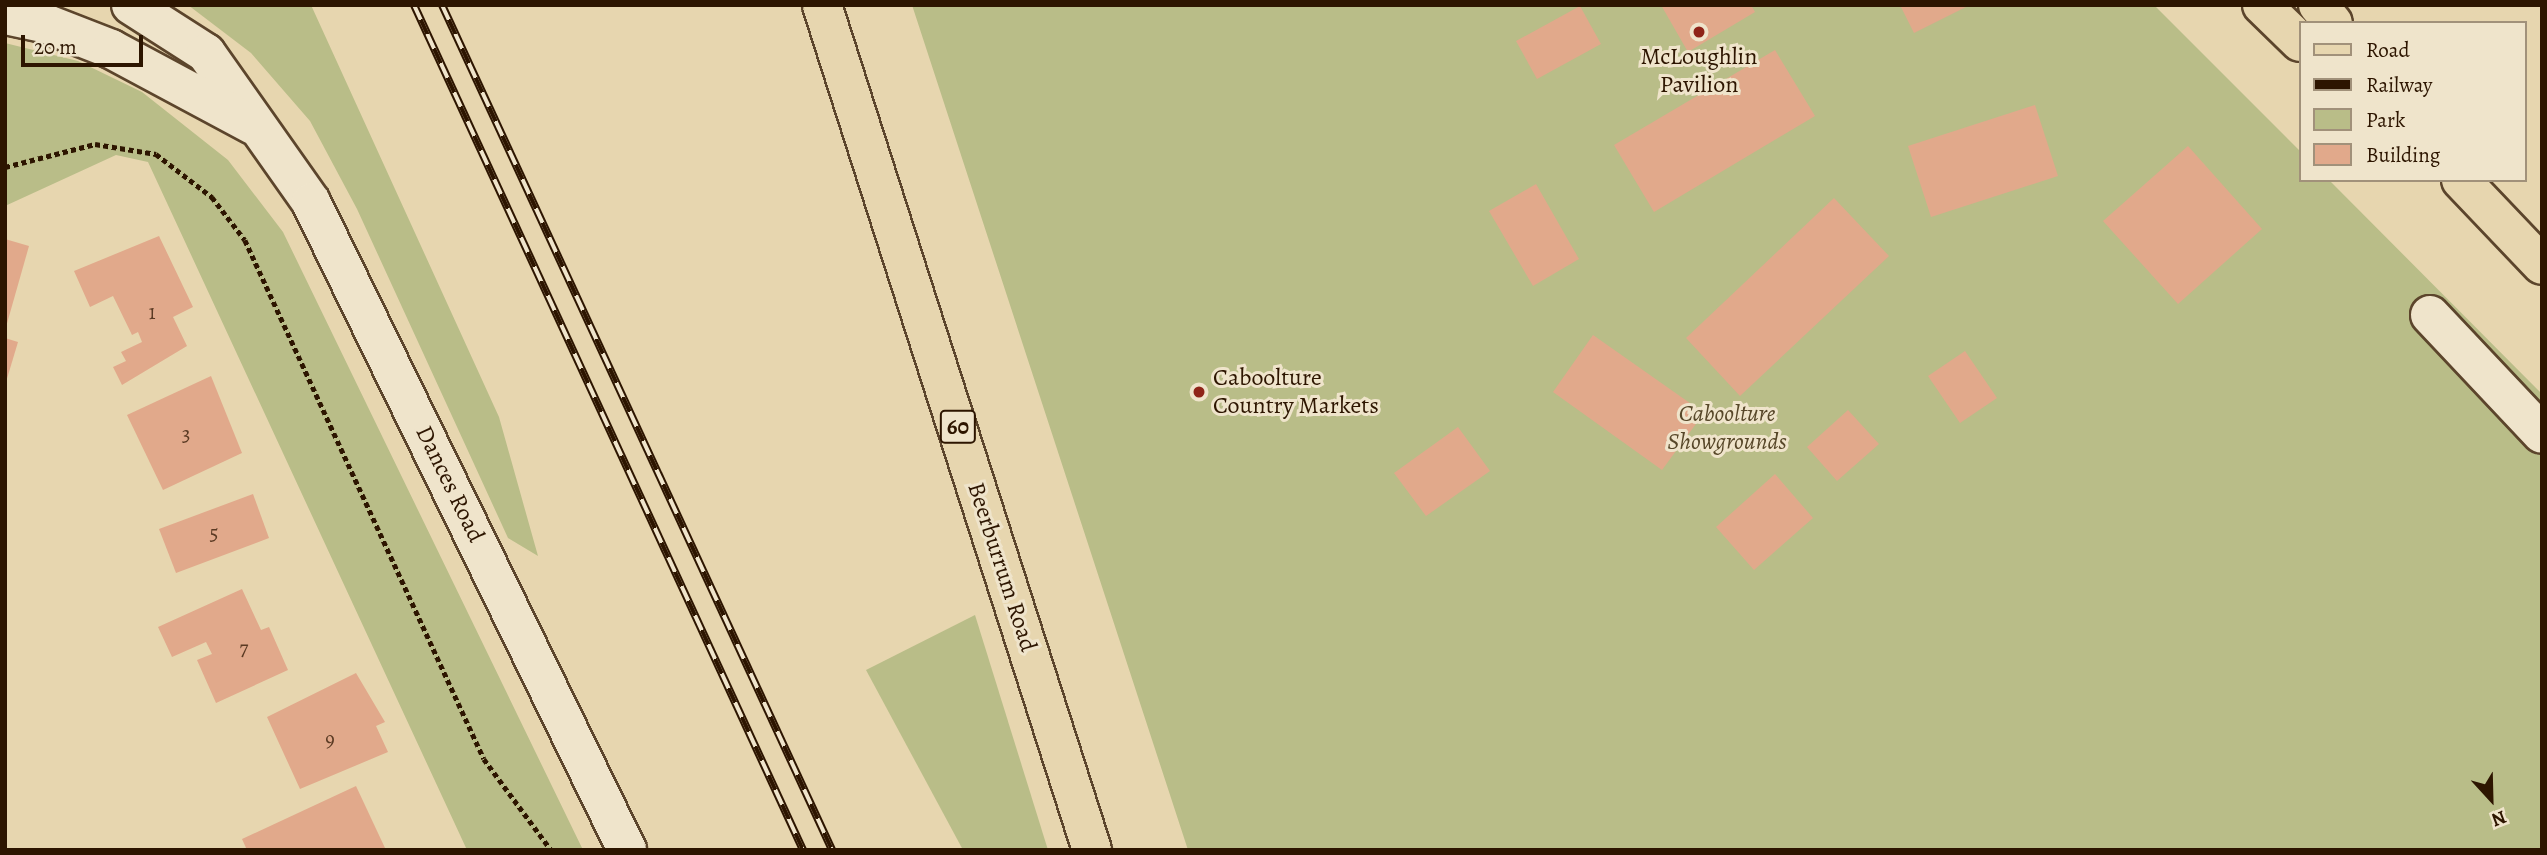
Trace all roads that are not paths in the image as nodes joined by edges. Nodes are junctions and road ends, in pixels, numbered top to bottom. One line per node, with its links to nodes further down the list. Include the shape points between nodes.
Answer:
1 (131, 5): 8 (street, Dances Road, via 206,52)
2 (822, 5): 14 (main road, Beerburrum Road / 60)
3 (2262, 5): 7 (main road)
4 (2318, 5): 6 (main road)
5 (5, 15): 8 (street, Dances Road, via 47,24 111,49)
6 (2331, 21)
7 (2298, 40)
8 (257, 128): 13 (street, Dances Road, via 329,236)
9 (2463, 182): 10 (main road)
10 (2542, 265)
11 (2430, 315): 12 (street)
12 (2542, 434)
13 (627, 850)
14 (1092, 850)

